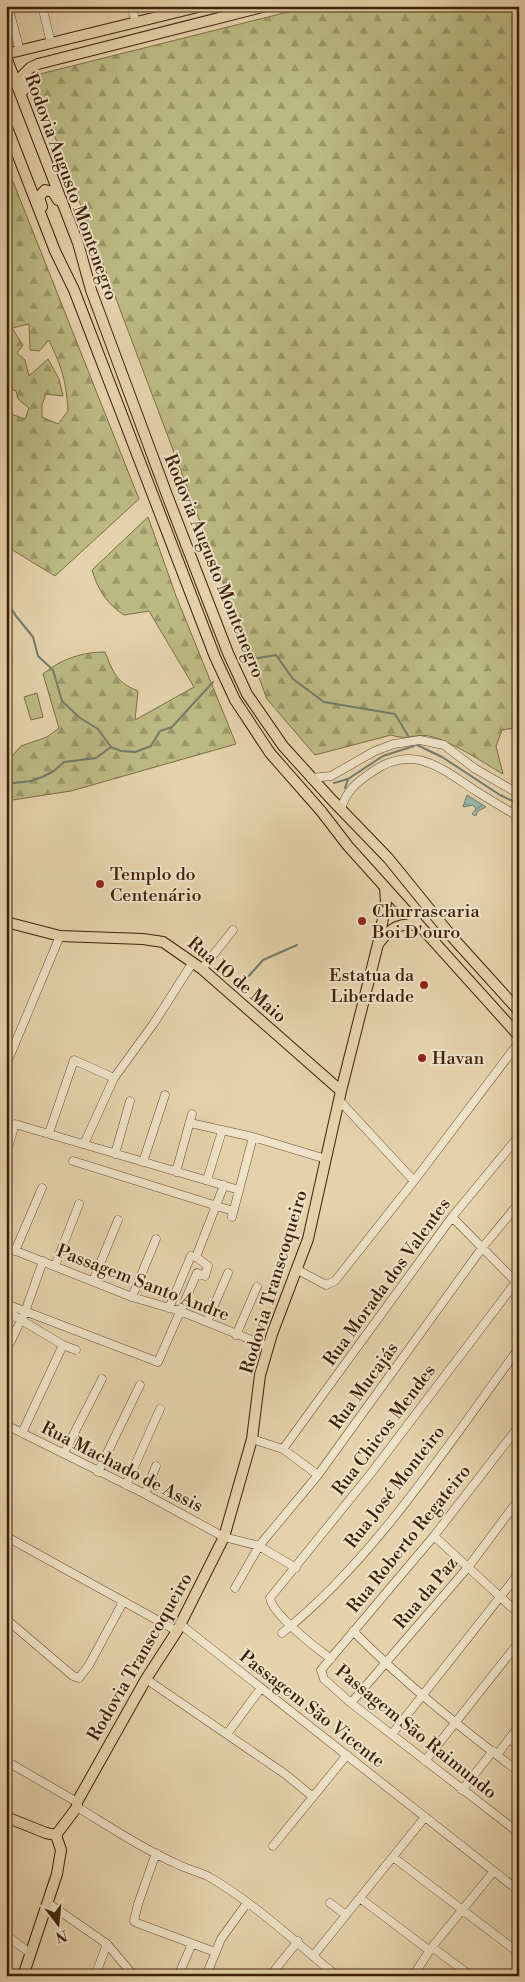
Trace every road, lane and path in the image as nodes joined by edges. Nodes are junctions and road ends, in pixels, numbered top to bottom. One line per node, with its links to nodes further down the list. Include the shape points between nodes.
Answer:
1 (8, 6): 9 (street)
2 (43, 6): 8 (street)
3 (131, 6): 7 (street)
4 (202, 6): 6 (main road)
5 (266, 6): 12 (main road, via 30,68 21,82)
6 (166, 10): 7 (main road)
7 (136, 22): 8 (main road)
8 (51, 43): 9 (main road)
9 (20, 51): 10 (main road)
10 (6, 55): 12 (main road, Rodovia Augusto Montenegro)
11 (6, 125): 14 (main road, Rodovia Augusto Montenegro)
12 (33, 125): 13 (main road, Rodovia Augusto Montenegro)
13 (78, 243): 14 (main road, via 71,236 56,195 45,190 39,200 55,241); 15 (main road, Rodovia Augusto Montenegro, via 91,290 228,653 256,707 283,746)
14 (55, 251): 19 (main road, Rodovia Augusto Montenegro, via 74,290 215,657 235,700 270,753)
15 (311, 778): 16 (street, via 331,776 375,751 411,741 429,741 444,745 474,768); 17 (main road, Rodovia Augusto Montenegro)
16 (519, 794)
17 (341, 809): 18 (street, via 348,791 377,768 400,759 416,759 436,764); 27 (main road, Rodovia Augusto Montenegro, via 388,858 453,938)
18 (519, 817)
19 (385, 888): 21 (main road, Rodovia Augusto Montenegro); 24 (main road, Rodovia Transcoqueiro, via 386,903)
20 (6, 922): 23 (main road, Rua 10 de Maio)
21 (423, 927): 24 (main road, Rodovia Transcoqueiro, via 406,923 395,926); 28 (main road, Rodovia Augusto Montenegro)
22 (233, 930): 26 (street)
23 (60, 936): 25 (main road, Rua 10 de Maio, via 163,942); 30 (street)
24 (378, 944): 33 (main road, Rodovia Transcoqueiro)
25 (193, 962): 26 (main road, Rua 10 de Maio); 31 (street)
26 (202, 969): 33 (main road, Rua 10 de Maio)
27 (519, 1011)
28 (519, 1036)
29 (519, 1042): 50 (street)
30 (6, 1065)
31 (114, 1078): 39 (street, via 74,1060); 42 (street)
32 (165, 1095): 47 (street)
33 (340, 1095): 45 (main road, Rodovia Transcoqueiro); 50 (street)
34 (130, 1101): 44 (street)
35 (192, 1114): 36 (street)
36 (190, 1123): 37 (street); 48 (street)
37 (222, 1131): 41 (street); 49 (street)
38 (9, 1132): 39 (street, via 15,1124); 43 (street)
39 (49, 1133): 42 (street)
40 (519, 1136): 57 (street, Rua Morada dos Valentes)
41 (253, 1137): 45 (street); 53 (street)
42 (84, 1144): 44 (street)
43 (6, 1154)
44 (115, 1154): 47 (street)
45 (326, 1159): 66 (main road, Rodovia Transcoqueiro)
46 (73, 1161): 56 (street)
47 (143, 1162): 48 (street)
48 (176, 1172): 49 (street)
49 (207, 1180): 51 (street)
50 (414, 1181): 66 (street, via 332,1283 326,1285)
51 (224, 1185): 53 (street); 56 (street)
52 (42, 1188): 62 (street)
53 (239, 1190): 56 (street, via 232,1214)
54 (519, 1202): 61 (street, Rua Mucajás)
55 (79, 1204): 65 (street)
56 (217, 1205): 74 (street, via 196,1257 208,1266 207,1271 205,1276 197,1273)
57 (452, 1217): 61 (street); 91 (street, Rua Morada dos Valentes)
58 (118, 1220): 68 (street)
59 (156, 1239): 71 (street)
60 (6, 1247): 62 (street, Passagem Santo Andre)
61 (482, 1248): 69 (street); 95 (street, Rua Mucajás)
62 (15, 1250): 64 (street, Passagem Santo Andre)
63 (191, 1256): 73 (street)
64 (43, 1261): 65 (street, Passagem Santo Andre); 76 (street)
65 (55, 1266): 68 (street, Passagem Santo Andre)
66 (298, 1270): 80 (main road, Rodovia Transcoqueiro)
67 (228, 1273): 77 (street)
68 (92, 1281): 71 (street, Passagem Santo Andre)
69 (518, 1281): 104 (street, Rua Chicos Mendes)
70 (256, 1287): 78 (street)
71 (132, 1297): 73 (street, Passagem Santo Andre)
72 (6, 1304): 76 (street)
73 (169, 1308): 74 (street, Passagem Santo Andre)
74 (180, 1311): 76 (street, via 158,1362); 77 (street, Passagem Santo Andre)
75 (6, 1312): 76 (street)
76 (23, 1315): 79 (street); 83 (street)
77 (207, 1322): 78 (street, Passagem Santo Andre)
78 (236, 1335): 80 (street, Passagem Santo Andre)
79 (63, 1345): 82 (street); 89 (street)
80 (269, 1347): 90 (main road, Rodovia Transcoqueiro, via 260,1376)
81 (519, 1348): 111 (street, Rua José Monteiro, via 392,1517 338,1582)
82 (76, 1350)
83 (6, 1351)
84 (102, 1379): 92 (street)
85 (140, 1385): 94 (street)
86 (160, 1409): 96 (street)
87 (6, 1425): 89 (street, Rua Machado de Assis)
88 (519, 1426): 99 (street, Rua Roberto Regateiro)
89 (22, 1433): 92 (street, Rua Machado de Assis)
90 (252, 1439): 91 (street); 100 (main road, Rodovia Transcoqueiro)
91 (283, 1449): 95 (street)
92 (64, 1454): 94 (street, Rua Machado de Assis)
93 (156, 1466): 97 (street)
94 (98, 1472): 96 (street, Rua Machado de Assis)
95 (318, 1475): 102 (street, Rua Mucajás)
96 (126, 1485): 97 (street, Rua Machado de Assis)
97 (145, 1494): 100 (street, Rua Machado de Assis)
98 (519, 1499): 103 (street, Rua da Paz)
99 (434, 1536): 103 (street); 113 (street, Rua Roberto Regateiro)
100 (224, 1537): 102 (street, Rua Machado de Assis); 112 (main road, Rodovia Transcoqueiro)
101 (7, 1538): 108 (street, Passagem São Vicente)
102 (259, 1546): 104 (street, Rua Machado de Assis); 106 (street, Rua Mucajás)
103 (469, 1566): 107 (street); 117 (street, Rua da Paz)
104 (296, 1568): 111 (street, Rua Chicos Mendes, via 270,1598 273,1607)
105 (519, 1573): 107 (street)
106 (235, 1588)
107 (501, 1596): 109 (street); 121 (street)
108 (123, 1602): 110 (street, via 78,1678); 112 (street, Passagem São Vicente)
109 (519, 1614)
110 (6, 1619)
111 (292, 1625): 114 (street, Rua José Monteiro); 116 (street)
112 (179, 1627): 119 (main road, Rodovia Transcoqueiro); 120 (street, Passagem São Vicente)
113 (353, 1631): 116 (street, Rua Roberto Regateiro); 117 (street)
114 (282, 1633)
115 (519, 1642): 123 (street)
116 (331, 1658): 118 (street, Rua Roberto Regateiro)
117 (385, 1664): 121 (street); 122 (street, Rua da Paz)
118 (322, 1670): 122 (street, Passagem São Raimundo, via 324,1679)
119 (146, 1679): 125 (street); 136 (main road, Rodovia Transcoqueiro)
120 (261, 1688): 125 (street); 130 (street, Passagem São Vicente)
121 (422, 1695): 123 (street); 126 (street)
122 (351, 1703): 126 (street, Passagem São Raimundo)
123 (455, 1723): 129 (street); 132 (street)
124 (519, 1726): 127 (street)
125 (227, 1734): 135 (street)
126 (392, 1734): 132 (street, Passagem São Raimundo)
127 (510, 1739): 128 (street); 129 (street)
128 (519, 1746)
129 (495, 1753): 133 (street); 134 (street)
130 (347, 1755): 135 (street); 138 (street, Passagem São Vicente)
131 (6, 1761): 136 (street)
132 (425, 1761): 134 (street, Passagem São Raimundo)
133 (519, 1772)
134 (462, 1790): 139 (street, Passagem São Raimundo)
135 (313, 1796): 141 (street)
136 (77, 1804): 140 (main road, Rodovia Transcoqueiro); 142 (street)
137 (6, 1817): 140 (main road)
138 (425, 1817): 143 (street); 144 (street, Passagem São Vicente)
139 (519, 1833)
140 (56, 1835): 147 (main road, via 61,1850)
141 (273, 1846)
142 (156, 1853): 148 (street, via 209,1876); 155 (street, via 134,1920 137,1924)
143 (393, 1857): 146 (street); 150 (street)
144 (494, 1871): 145 (street, Passagem São Vicente); 150 (street)
145 (519, 1891)
146 (360, 1898): 151 (street); 156 (street)
147 (48, 1903): 154 (street); 159 (main road)
148 (247, 1903): 153 (street); 157 (street)
149 (330, 1903): 151 (street)
150 (462, 1911): 156 (street); 158 (street)
151 (346, 1915): 160 (street)
152 (6, 1936): 159 (street)
153 (298, 1941): 160 (street); 166 (street)
154 (107, 1944): 162 (street); 163 (street)
155 (192, 1944): 157 (street); 164 (street)
156 (431, 1949): 168 (street); 169 (street)
157 (215, 1952): 165 (street)
158 (519, 1953)
159 (30, 1954): 161 (main road)
160 (313, 1956): 167 (street)
161 (24, 1976)
162 (95, 1976)
163 (134, 1976)
164 (178, 1976)
165 (206, 1976)
166 (270, 1976)
167 (337, 1976)
168 (412, 1976)
169 (471, 1976)

